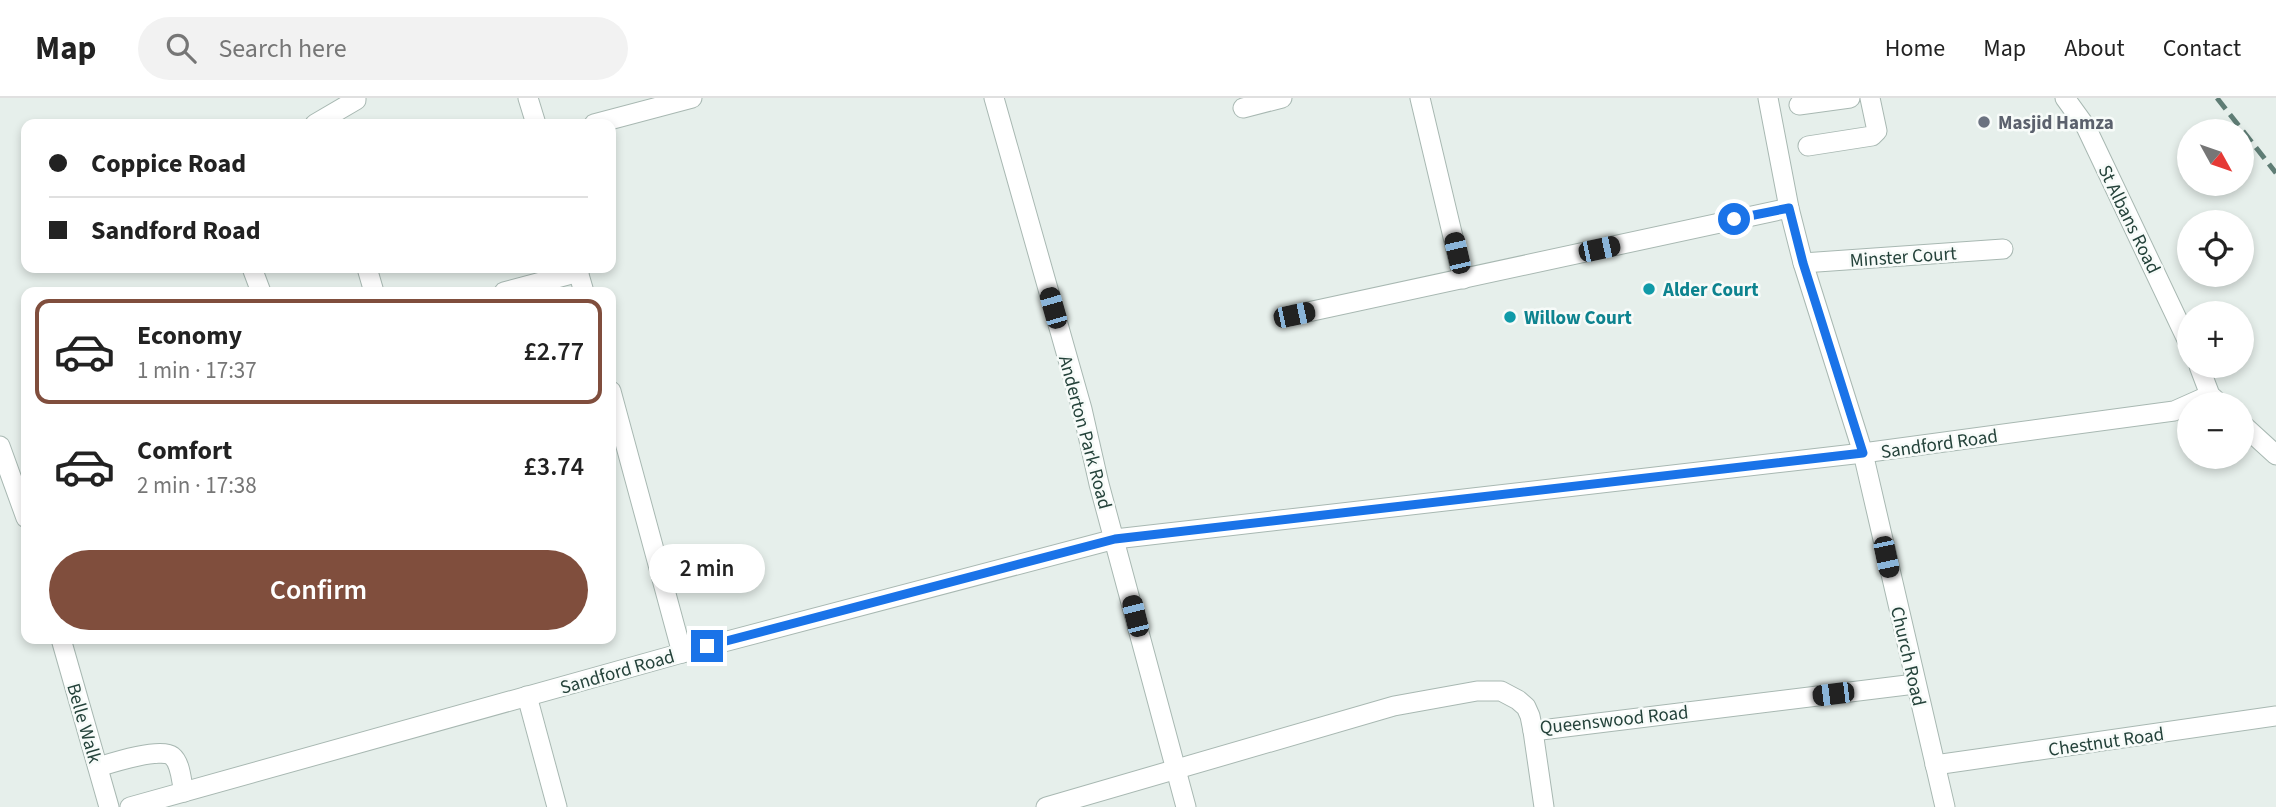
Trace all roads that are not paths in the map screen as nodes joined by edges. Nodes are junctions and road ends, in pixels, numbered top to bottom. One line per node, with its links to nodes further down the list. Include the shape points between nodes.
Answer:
1 (356, 98): 13 (street)
2 (528, 98): 14 (street)
3 (692, 98): 15 (street)
4 (994, 98): 32 (street, Anderton Park Road)
5 (1282, 98): 12 (street)
6 (1420, 98): 21 (street)
7 (1768, 98): 17 (street, Church Road)
8 (1850, 98): 11 (street)
9 (1870, 98): 16 (street, via 1877,131 1872,136)
10 (2065, 98): 24 (street, St Albans Road, via 2086,127)
11 (1800, 105)
12 (1242, 108)
13 (324, 119)
14 (534, 119)
15 (613, 119)
16 (1808, 146)
17 (1789, 208): 19 (street, Church Road); 21 (street)
18 (2003, 248): 19 (street, Minster Court)
19 (1803, 263): 29 (street, Church Road)
20 (568, 273): 22 (street)
21 (1463, 279): 23 (street)
22 (521, 287)
23 (1294, 315)
24 (2177, 319)
25 (616, 410): 34 (street)
26 (2177, 410): 29 (street, Sandford Road)
27 (2254, 435): 30 (street)
28 (0, 446): 31 (street)
29 (1863, 453): 32 (street, Sandford Road); 35 (street, Church Road)
30 (2276, 455)
31 (21, 501)
32 (1115, 539): 34 (street, Sandford Road); 41 (street, Anderton Park Road)
33 (62, 644): 40 (street, Belle Walk)
34 (681, 653): 36 (street, Sandford Road)
35 (1915, 684): 38 (street, Queenswood Road); 39 (street, Church Road)
36 (527, 696): 42 (street, Sandford Road); 46 (street)
37 (2276, 716): 39 (street, Chestnut Road)
38 (1533, 731): 41 (street, Queenswood Road, via 1530,716 1518,700 1501,691 1476,691 1394,706); 43 (street)
39 (1935, 765): 49 (street, Church Road)
40 (98, 767): 42 (street, via 134,755 166,753 174,757); 44 (street, Belle Walk)
41 (1175, 770): 47 (street); 48 (street, Anderton Park Road)
42 (184, 792): 45 (street, Sandford Road)
43 (1541, 806)
44 (109, 807)
45 (130, 807)
46 (557, 807)
47 (1046, 807)
48 (1186, 807)
49 (1945, 807)

